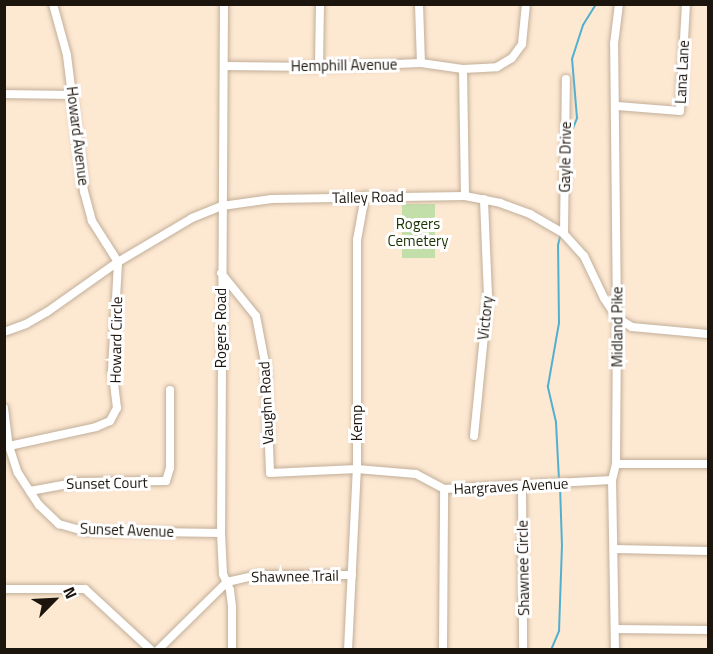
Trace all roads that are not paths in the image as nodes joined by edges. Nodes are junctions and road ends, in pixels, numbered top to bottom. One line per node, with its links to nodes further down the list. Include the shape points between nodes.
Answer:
1 (53, 4): 14 (street, Howard Avenue)
2 (224, 4): 9 (street, Rogers Road)
3 (320, 4): 10 (street)
4 (419, 4): 8 (street)
5 (526, 4): 11 (street, Hemphill Avenue, via 522,44 512,58 497,67)
6 (619, 4): 15 (street, Midland Pike, via 614,44)
7 (686, 4): 15 (street, Lana Lane, via 680,111)
8 (421, 63): 10 (street, Hemphill Avenue); 11 (street, Hemphill Avenue)
9 (224, 66): 10 (street, Hemphill Avenue); 19 (street, Rogers Road)
10 (319, 67)
11 (463, 69): 17 (street)
12 (566, 79): 20 (street, Gayle Drive)
13 (4, 94): 14 (street)
14 (72, 95): 21 (street, Howard Avenue, via 84,192 92,221)
15 (617, 106): 23 (street, Midland Pike)
16 (365, 196): 17 (street, Talley Road); 19 (street, Talley Road, via 273,199); 32 (street, Kemp, via 357,240)
17 (465, 196): 18 (street, Talley Road)
18 (484, 199): 20 (street, Talley Road, via 530,214); 28 (street, Victory, via 488,296)
19 (222, 206): 21 (street, Talley Road, via 192,218); 22 (street, Rogers Road)
20 (564, 234): 23 (street, Talley Road, via 584,256)
21 (118, 262): 24 (street, Talley Road, via 46,312); 29 (street, Howard Circle, via 112,370 117,408 110,421)
22 (222, 273): 33 (street, Vaughn Road, via 256,316 266,368); 38 (street, Rogers Road)
23 (617, 318): 25 (street, via 632,327); 30 (street, Midland Pike)
24 (4, 332)
25 (708, 334)
26 (170, 390): 37 (street, Sunset Court, via 170,468 166,481 80,482)
27 (4, 408): 29 (street, Sunset Avenue)
28 (474, 436)
29 (9, 446): 37 (street, Sunset Avenue, via 18,473)
30 (616, 464): 31 (street); 34 (street, Midland Pike)
31 (708, 464)
32 (357, 469): 33 (street, Hargraves Avenue); 36 (street, Hargraves Avenue, via 416,474); 41 (street, Kemp)
33 (270, 473)
34 (612, 480): 35 (street, Hargraves Avenue); 39 (street, Midland Pike)
35 (522, 487): 36 (street, Hargraves Avenue); 51 (street, Shawnee Circle)
36 (444, 489): 50 (street)
37 (30, 491): 38 (street, Sunset Avenue, via 59,524 83,531)
38 (221, 532): 42 (street, Rogers Road, via 223,574)
39 (615, 549): 40 (street); 44 (street, Midland Pike)
40 (708, 551)
41 (352, 575): 42 (street, Shawnee Trail, via 258,574); 49 (street, Kemp)
42 (227, 582): 47 (street); 48 (street, Rogers Road, via 232,606)
43 (4, 589): 46 (street, via 85,589)
44 (615, 628): 45 (street); 52 (street, Midland Pike)
45 (708, 630)
46 (151, 650)
47 (158, 650)
48 (232, 650)
49 (348, 650)
50 (443, 650)
51 (524, 650)
52 (615, 650)

